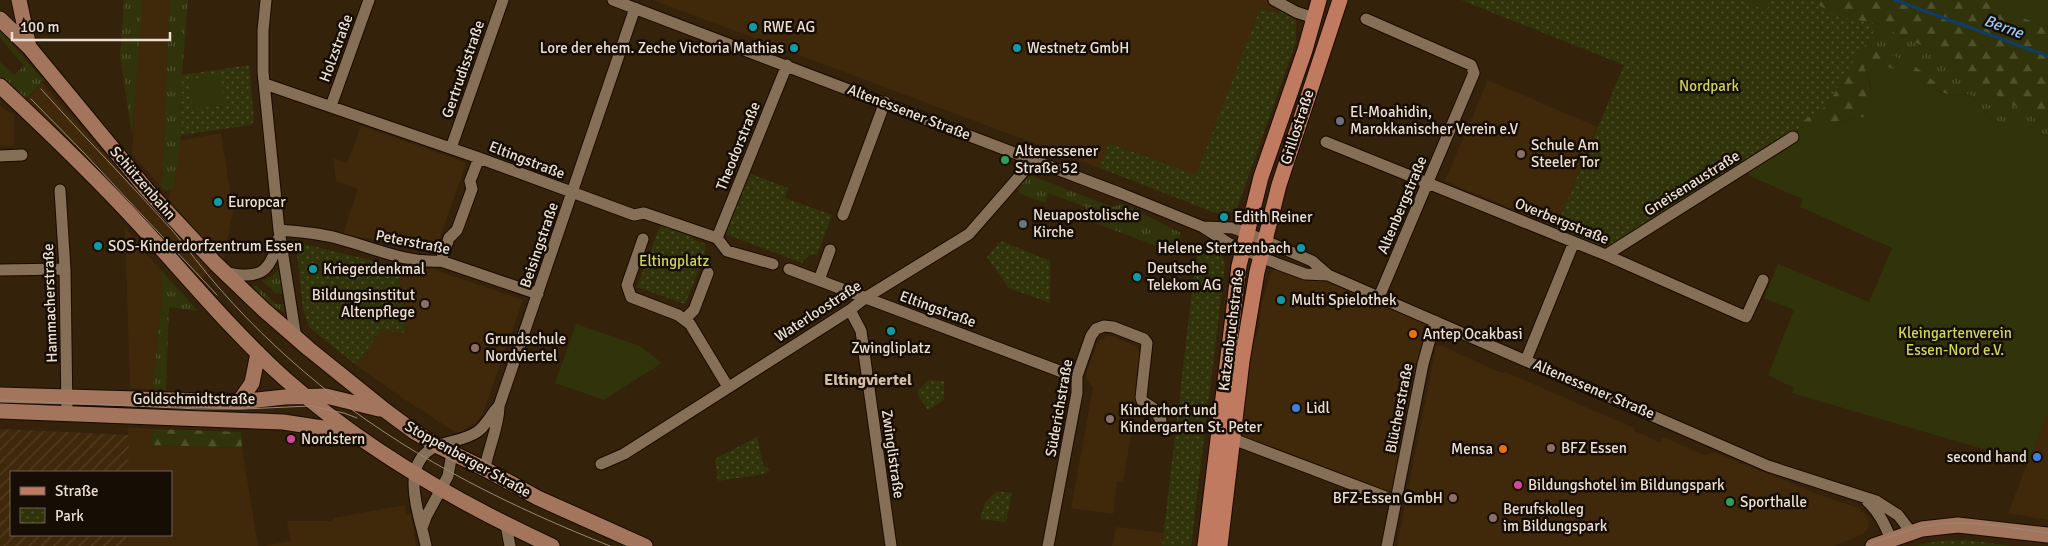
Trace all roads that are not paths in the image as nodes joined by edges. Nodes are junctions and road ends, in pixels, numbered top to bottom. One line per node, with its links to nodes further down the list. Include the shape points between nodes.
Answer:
1 (19, 0): 13 (main road)
2 (266, 0): 15 (street, via 263,31)
3 (369, 0): 18 (street, Holzstraße)
4 (503, 0): 21 (street, Gertrudisstraße)
5 (613, 0): 9 (street, Altenessener Straße)
6 (1274, 0): 10 (street)
7 (1318, 0): 10 (main road, Grillostraße)
8 (1340, 0): 35 (main road, Grillostraße, via 1297,126)
9 (635, 8): 14 (street, Altenessener Straße); 28 (street, Beisingstraße)
10 (1314, 18): 32 (main road, Grillostraße)
11 (0, 19): 13 (main road, Schützenbahn)
12 (1366, 19): 26 (street, Altenbergstraße, via 1473,68 1474,73)
13 (29, 47): 46 (main road, Schützenbahn, via 147,190)
14 (787, 65): 17 (street, Altenessener Straße); 33 (street, Theodorstraße)
15 (265, 84): 18 (street, Eltingstraße); 31 (street)
16 (0, 86): 58 (main road, Schützenbahn, via 71,152)
17 (885, 102): 25 (street, Altenessener Straße); 29 (street)
18 (331, 106): 21 (street, Eltingstraße)
19 (1793, 137): 39 (street, Gneisenaustraße)
20 (1326, 142): 26 (street, Overbergstraße)
21 (452, 148): 24 (street, Eltingstraße)
22 (22, 155): 23 (street)
23 (0, 156)
24 (479, 158): 28 (street, Eltingstraße); 41 (street, via 457,230 449,238)
25 (1030, 159): 30 (street, Altenessener Straße); 53 (street, Waterloostraße, via 1024,171 969,234)
26 (1428, 184): 36 (street, Overbergstraße); 52 (street, Altenbergstraße)
27 (60, 190): 43 (street, Hammacherstraße)
28 (573, 193): 33 (street, Eltingstraße, via 634,215 644,213); 51 (street, Beisingstraße)
29 (843, 215)
30 (1203, 227): 32 (street, Altenessener Straße, via 1233,228); 37 (street, Altenessener Straße)
31 (279, 230): 41 (street, Peterstraße, via 339,238 394,256 426,262); 46 (street, via 274,256 266,268 244,276); 57 (street)
32 (1246, 233): 35 (street, Altenessener Straße); 37 (main road, Katzenbruchstraße)
33 (716, 238): 42 (street, Eltingstraße, via 728,252)
34 (644, 239): 55 (street, via 627,285 630,297)
35 (1265, 241): 40 (main road, Grillostraße); 48 (street, Altenessener Straße, via 1312,261)
36 (1574, 242): 39 (street, Overbergstraße); 59 (street)
37 (1242, 249): 40 (street, Altenessener Straße); 93 (main road, Katzenbruchstraße)
38 (830, 250): 49 (street)
39 (1606, 255): 50 (street, Overbergstraße, via 1746,317)
40 (1261, 257): 48 (street, Altenessener Straße, via 1305,274); 72 (main road, Katzenbruchstraße, via 1242,361)
41 (441, 261): 51 (street, Peterstraße)
42 (774, 264)
43 (65, 269): 44 (street); 64 (street, Hammacherstraße)
44 (0, 270)
45 (789, 270): 49 (street, Eltingstraße)
46 (223, 271): 57 (main road, Schützenbahn)
47 (708, 273): 55 (street, via 694,310)
48 (1328, 275): 52 (street, Altenessener Straße)
49 (819, 280): 53 (street, Eltingstraße)
50 (1763, 280)
51 (538, 294): 66 (street, Beisingstraße)
52 (1379, 297): 56 (street, Altenessener Straße)
53 (865, 298): 54 (street, Waterloostraße); 60 (street, Eltingstraße)
54 (850, 310): 61 (street, Waterloostraße); 91 (street, Zwinglistraße, via 861,331)
55 (685, 319): 61 (street)
56 (1435, 320): 59 (street, Altenessener Straße); 80 (street, Blücherstraße)
57 (296, 338): 68 (main road, Stoppenberger Straße)
58 (258, 353): 63 (main road); 65 (main road, via 252,383)
59 (1526, 360): 79 (street, Altenessener Straße, via 1768,466)
60 (1077, 376): 70 (street, Süderichstraße, via 1096,329 1113,327 1144,339 1148,343 1142,402 1153,408); 92 (street, Süderichstraße, via 1077,393)
61 (728, 387): 75 (street, Waterloostraße, via 624,454)
62 (0, 396): 64 (main road, Goldschmidtstraße)
63 (307, 396): 65 (main road, Goldschmidtstraße); 68 (main road, Goldschmidtstraße, via 334,396); 71 (main road)
64 (68, 397): 65 (main road, Goldschmidtstraße); 69 (street, Hammacherstraße)
65 (239, 402)
66 (499, 406): 73 (street, Beisingstraße, via 477,432); 76 (street, Beisingstraße)
67 (0, 411): 69 (main road, Goldschmidtstraße)
68 (386, 411): 73 (main road, Stoppenberger Straße)
69 (67, 414): 71 (main road, Goldschmidtstraße, via 283,422)
70 (1161, 420)
71 (351, 432): 77 (main road)
72 (1233, 439): 80 (street); 94 (main road, Katzenbruchstraße)
73 (438, 446): 74 (main road, Stoppenberger Straße); 77 (street, via 424,453)
74 (452, 453): 76 (main road, Stoppenberger Straße); 78 (street, via 448,476)
75 (601, 464)
76 (485, 469): 86 (main road, Stoppenberger Straße)
77 (414, 473): 78 (main road); 82 (street)
78 (441, 489): 81 (main road); 82 (street)
79 (1862, 496): 83 (street, Altenessener Straße, via 1898,515); 85 (street, Altenessener Straße, via 1878,511)
80 (1396, 501): 95 (street, Blücherstraße)
81 (506, 525): 88 (street); 89 (main road)
82 (422, 528): 87 (street)
83 (1911, 532): 84 (main road, via 1958,525); 85 (main road)
84 (2048, 535)
85 (1891, 539): 96 (main road)
86 (622, 540): 90 (main road, Stoppenberger Straße)
87 (426, 546)
88 (510, 546)
89 (552, 546)
90 (645, 546)
91 (891, 546)
92 (1048, 546)
93 (1205, 546)
94 (1220, 546)
95 (1387, 546)
96 (1872, 546)

